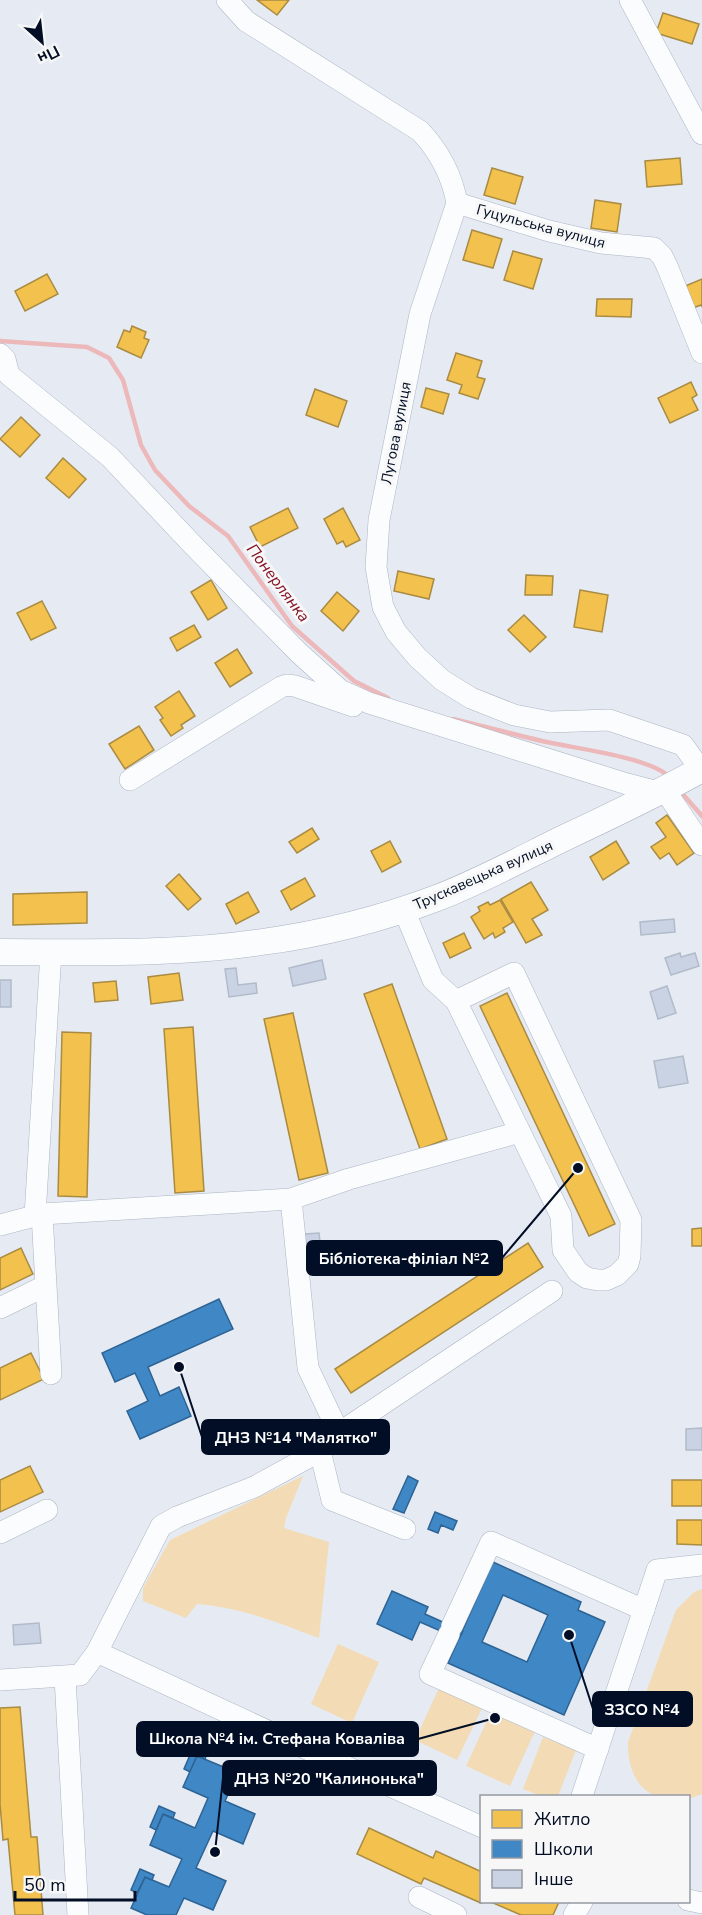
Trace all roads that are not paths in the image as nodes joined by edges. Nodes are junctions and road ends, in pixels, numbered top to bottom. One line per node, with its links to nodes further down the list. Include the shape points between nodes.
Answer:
1 (227, 0): 4 (street, via 246,21 420,131 449,174)
2 (630, 0): 3 (street)
3 (702, 134)
4 (458, 203): 5 (street, Гуцульська вулиця, via 601,243 654,248 662,255); 9 (street, Лугова вулиця, via 420,314 379,520 376,567 383,607 396,632 417,657 442,680 471,698 513,716 550,722 609,720 683,745)
5 (702, 353)
6 (4, 365): 7 (street, via 110,457 299,653 340,690)
7 (369, 703): 8 (street, via 354,706 287,685); 9 (street, via 616,781)
8 (130, 780)
9 (680, 781): 10 (street, Лугова вулиця); 11 (main road, Трускавецька вулиця, via 489,875)
10 (702, 845)
11 (404, 910): 13 (main road, Трускавецька вулиця, via 332,929 244,945 163,952); 14 (street, via 433,981)
12 (0, 952): 13 (main road, Трускавецька вулиця)
13 (51, 952): 17 (street)
14 (456, 1001): 15 (street); 15 (street, via 514,973 631,1220 628,1264 617,1275 606,1280 587,1278 563,1250 561,1216)
15 (520, 1132): 16 (street)
16 (291, 1199): 17 (street); 23 (street, via 308,1368)
17 (39, 1215): 18 (street); 19 (street)
18 (0, 1225)
19 (45, 1286): 21 (street); 22 (street)
20 (552, 1291): 23 (street)
21 (0, 1308)
22 (51, 1374)
23 (339, 1433): 24 (street)
24 (321, 1451): 26 (street, via 333,1500); 30 (street, via 254,1487 161,1526)
25 (47, 1510): 27 (street)
26 (405, 1529)
27 (0, 1533)
28 (702, 1565): 29 (street, via 657,1570)
29 (644, 1610): 33 (street); 33 (street, via 491,1542 430,1674)
30 (97, 1652): 31 (street, via 80,1675); 35 (street)
31 (64, 1677): 32 (street); 37 (street)
32 (0, 1680)
33 (598, 1749): 34 (street)
34 (583, 1795)
35 (480, 1826)
36 (419, 1897): 38 (street)
37 (78, 1915)
38 (456, 1915)

